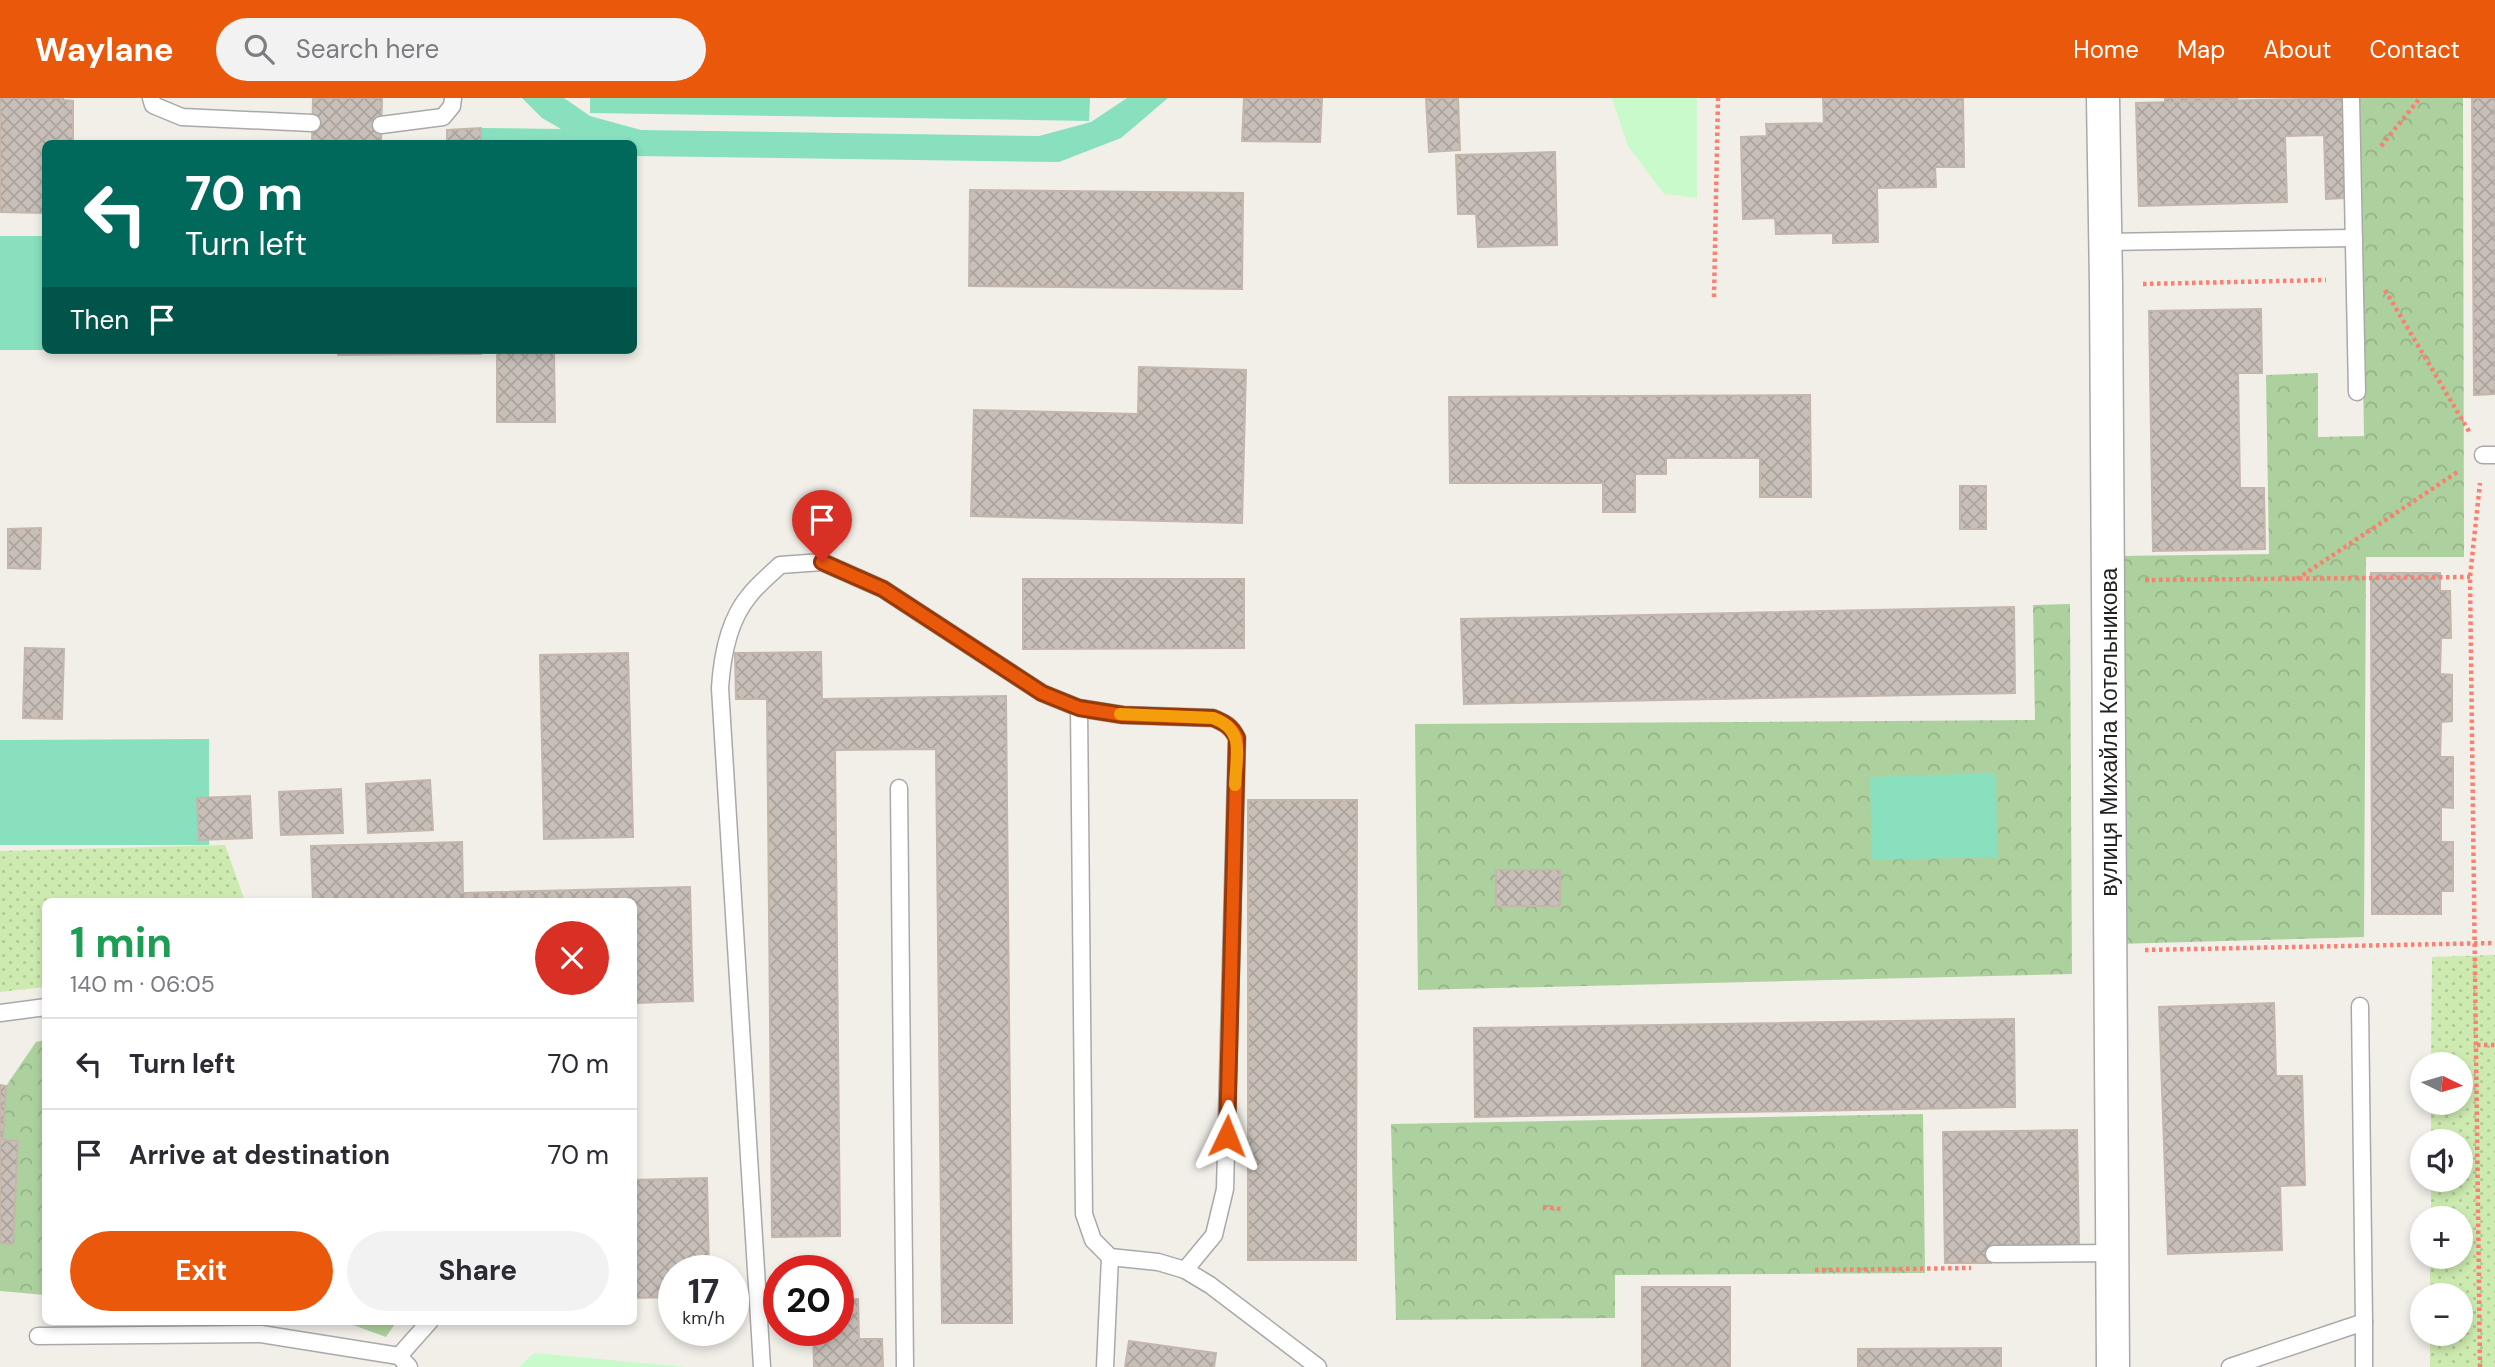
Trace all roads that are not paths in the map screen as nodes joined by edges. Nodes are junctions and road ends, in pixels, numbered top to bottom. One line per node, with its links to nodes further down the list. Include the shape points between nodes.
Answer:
1 (151, 98): 5 (lane, via 153,105 181,117)
2 (453, 98): 6 (lane, via 443,117)
3 (2103, 98): 8 (street, вулиця Михайла Котельникова)
4 (2351, 98): 7 (lane)
5 (312, 123)
6 (382, 125)
7 (2354, 238): 8 (lane); 9 (lane)
8 (2105, 242): 15 (street, вулиця Михайла Котельникова)
9 (2357, 392)
10 (1079, 708): 17 (lane, via 1084,1214 1093,1240); 18 (lane, via 1123,715 1213,718 1226,723 1237,738 1225,1189 1214,1235); 23 (lane, via 1042,693 883,589 822,562 780,565 748,597 736,619 722,652 720,688)
11 (900, 788): 24 (lane)
12 (2360, 1006): 19 (lane)
13 (42, 1008): 14 (lane)
14 (0, 1013)
15 (2112, 1253): 16 (lane); 27 (street, вулиця Михайла Котельникова)
16 (1994, 1254)
17 (1110, 1257): 18 (lane); 25 (lane)
18 (1185, 1270): 26 (lane)
19 (2364, 1322): 28 (lane); 29 (lane)
20 (427, 1325): 22 (lane)
21 (38, 1336): 22 (lane, via 261,1334)
22 (404, 1361)
23 (762, 1367)
24 (905, 1367)
25 (1105, 1367)
26 (1318, 1367)
27 (2112, 1367)
28 (2230, 1367)
29 (2364, 1367)

